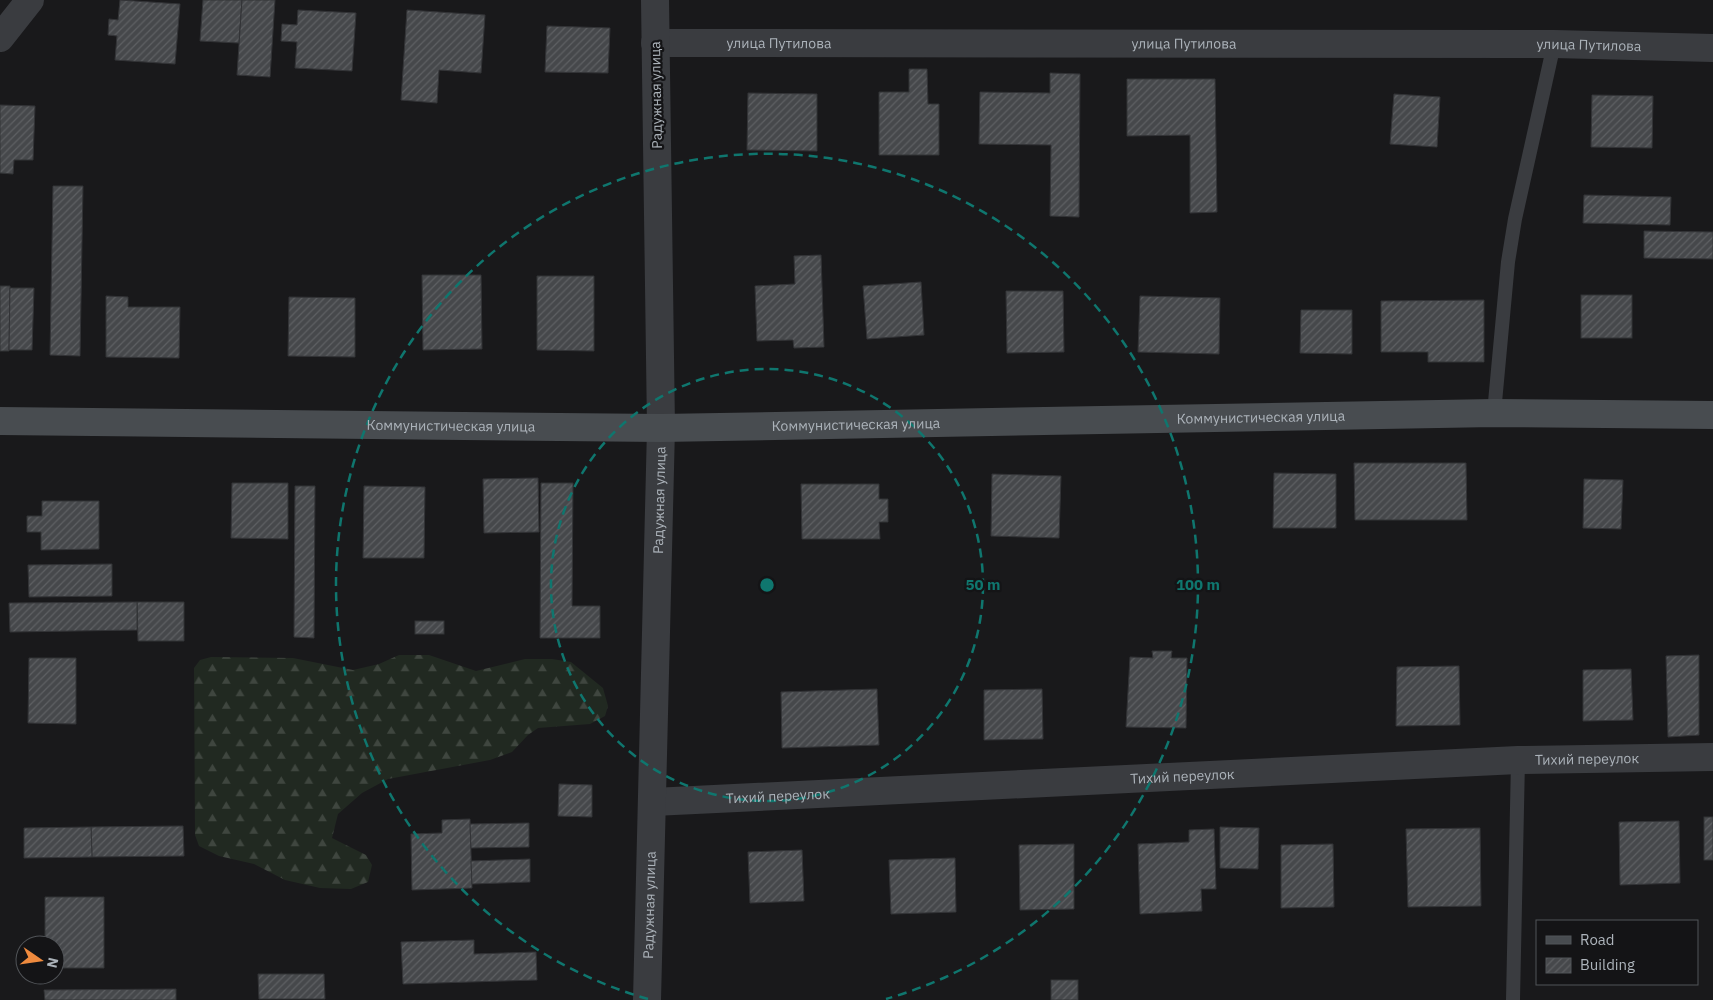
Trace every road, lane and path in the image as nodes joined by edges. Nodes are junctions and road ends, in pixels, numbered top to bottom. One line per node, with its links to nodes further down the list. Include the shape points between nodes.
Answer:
1 (30, 0): 3 (street)
2 (655, 0): 4 (street, Радужная улица)
3 (0, 38)
4 (655, 44): 5 (street, улица Путилова); 10 (street, Радужная улица)
5 (1554, 44): 6 (street, улица Путилова); 7 (lane, via 1508,262)
6 (1713, 48)
7 (1494, 413): 8 (street, Коммунистическая улица); 10 (street, Коммунистическая улица)
8 (1713, 415)
9 (0, 421): 10 (street, Коммунистическая улица)
10 (661, 428): 13 (street, Радужная улица)
11 (1713, 757): 12 (street, Тихий переулок)
12 (1518, 760): 13 (street, Тихий переулок); 15 (lane)
13 (652, 802): 14 (street, Радужная улица)
14 (647, 1000)
15 (1513, 1000)

